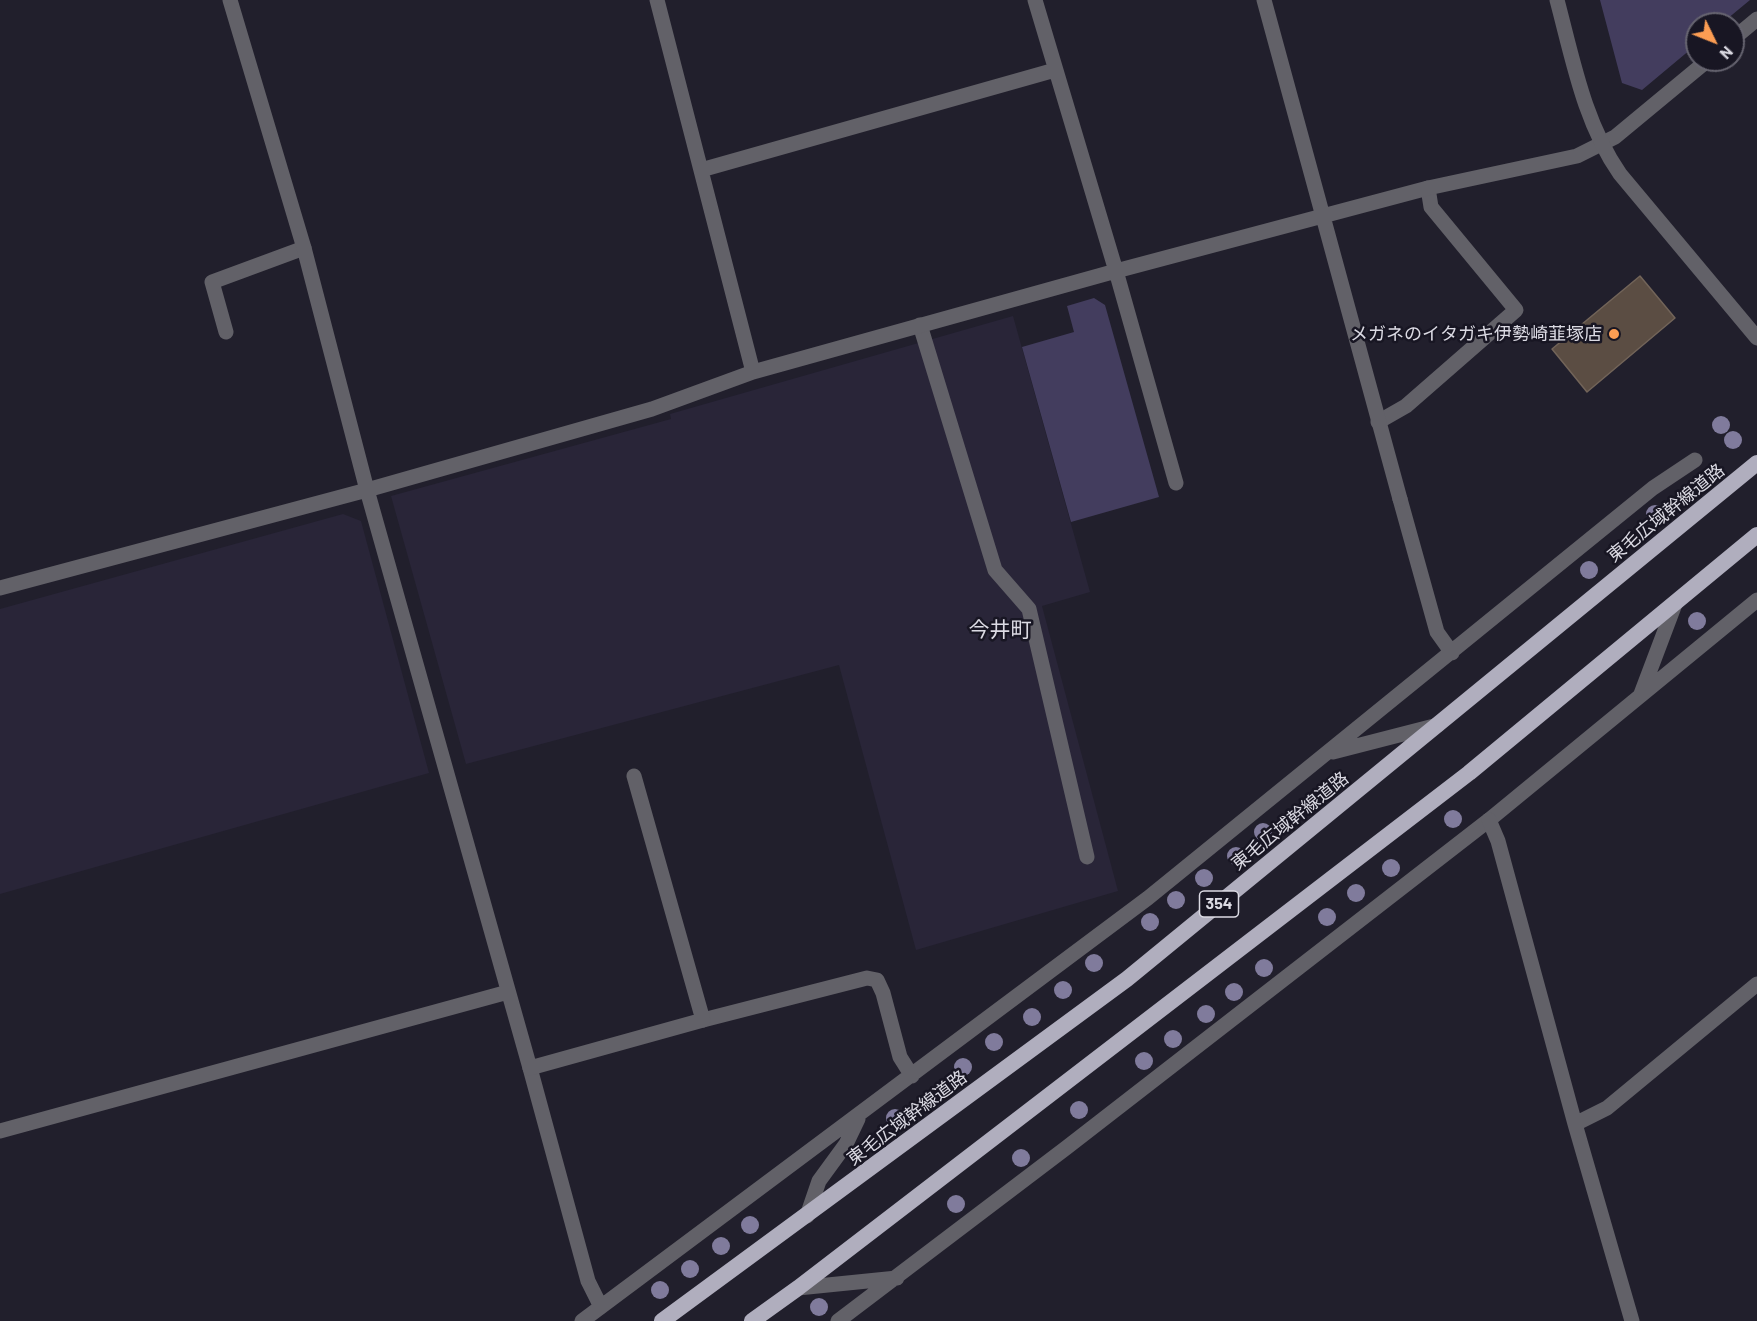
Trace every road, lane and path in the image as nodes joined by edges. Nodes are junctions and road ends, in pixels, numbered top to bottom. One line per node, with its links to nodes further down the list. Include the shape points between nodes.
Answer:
1 (230, 0): 14 (street)
2 (657, 0): 11 (street)
3 (1035, 0): 8 (street)
4 (1264, 0): 13 (street)
5 (1557, 0): 10 (street, via 1585,104)
6 (1757, 19): 7 (street)
7 (1745, 29)
8 (1055, 70): 11 (street); 15 (street)
9 (1694, 72): 10 (street)
10 (1602, 145): 12 (street, via 1577,156); 18 (street, via 1620,174)
11 (701, 170): 19 (street)
12 (1428, 188): 13 (street); 20 (street, via 1431,207 1516,310 1406,406)
13 (1322, 216): 15 (street); 20 (street)
14 (304, 248): 17 (street, via 212,282); 24 (street)
15 (1116, 271): 16 (street); 23 (street)
16 (920, 326): 19 (street); 35 (street, via 995,570 1029,609)
17 (225, 333)
18 (1757, 338)
19 (753, 372): 24 (street, via 652,408)
20 (1378, 422): 29 (street, via 1437,632)
21 (1695, 460): 29 (street, via 1653,488)
22 (1757, 464): 31 (highway, 東毛広域幹線道路 / 354)
23 (1176, 483)
24 (367, 490): 26 (street); 37 (street)
25 (1757, 535): 28 (highway, 354)
26 (0, 588)
27 (1757, 600): 30 (street)
28 (1675, 604): 30 (street); 46 (highway, 354, via 1469,773)
29 (1452, 653): 32 (street)
30 (1641, 695): 34 (street)
31 (1441, 724): 32 (street); 44 (highway, 東毛広域幹線道路 / 354, via 1127,979)
32 (1327, 753): 40 (street, via 1149,898)
33 (634, 776): 38 (street)
34 (1488, 820): 42 (street, via 1498,841); 45 (street)
35 (1087, 857)
36 (1757, 984): 42 (street, via 1607,1108)
37 (508, 992): 39 (street); 43 (street)
38 (703, 1020): 39 (street); 40 (street, via 867,978 877,980 900,1058)
39 (530, 1068): 47 (street, via 588,1281)
40 (912, 1076): 41 (street)
41 (860, 1115): 44 (street, via 846,1144 819,1181); 47 (street)
42 (1575, 1124): 52 (street)
43 (0, 1131)
44 (807, 1216): 49 (highway, 東毛広域幹線道路 / 354)
45 (897, 1278): 46 (street); 51 (street)
46 (798, 1288): 50 (highway, 354)
47 (602, 1307): 48 (street)
48 (582, 1321)
49 (662, 1321)
50 (752, 1321)
51 (838, 1321)
52 (1632, 1321)

